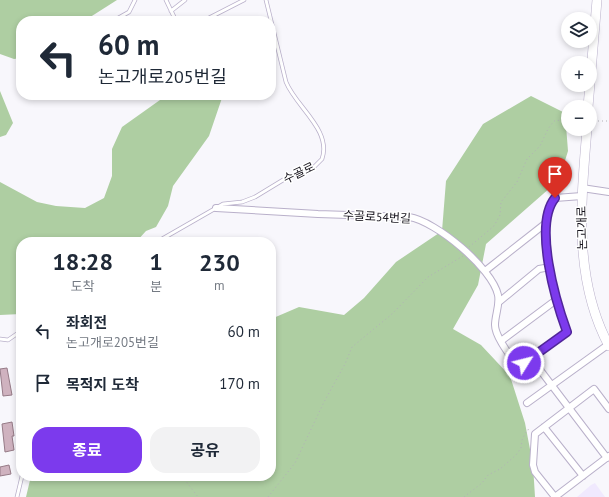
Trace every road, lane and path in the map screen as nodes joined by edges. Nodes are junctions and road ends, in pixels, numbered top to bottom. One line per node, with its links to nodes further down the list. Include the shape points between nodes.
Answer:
1 (136, 0): 8 (lane, via 129,12)
2 (166, 0): 7 (lane)
3 (185, 0): 7 (lane)
4 (244, 0): 10 (lane)
5 (266, 0): 11 (lane, 수골로)
6 (597, 0): 13 (main road)
7 (171, 11): 9 (lane)
8 (122, 16)
9 (174, 16)
10 (213, 16)
11 (270, 16)
12 (276, 40): 20 (lane, 수골로, via 288,88 320,136 324,153 322,159 313,168 283,180 255,197)
13 (589, 100)
14 (561, 120): 23 (path, via 554,122 540,146 527,159 517,182 501,202 500,215 494,226)
15 (597, 121): 16 (path)
16 (609, 122)
17 (586, 136): 18 (main road, 논고개로)
18 (582, 192): 19 (street); 21 (street, via 555,198 546,215); 31 (main road, 논고개로, via 582,249 586,278 592,302)
19 (609, 192)
20 (216, 208): 22 (lane, 수골로); 23 (street, 수골로54번길, via 417,218)
21 (546, 223): 24 (street); 25 (street)
22 (165, 237)
23 (466, 250): 25 (street, 수골로54번길); 45 (path, via 459,260 428,277 392,314 352,347 296,464)
24 (550, 267): 26 (street); 27 (street, via 539,269)
25 (485, 271): 27 (street, 수골로54번길, via 498,294)
26 (556, 300): 30 (street); 32 (street, via 567,332)
27 (499, 302): 30 (street, 수골로54번길, via 495,328)
28 (16, 334): 29 (lane, via 8,340)
29 (0, 339)
30 (501, 341): 32 (street, 수골로54번길, via 518,367)
31 (609, 345): 33 (street)
32 (531, 358): 33 (street)
33 (552, 386): 34 (street); 35 (street)
34 (527, 403)
35 (569, 408): 36 (street, via 594,389); 37 (street); 39 (street)
36 (609, 409)
37 (544, 427): 38 (street); 40 (street)
38 (535, 434): 46 (path, via 531,429 527,430 516,455 500,469 488,475); 47 (street, via 535,472)
39 (608, 457): 40 (street)
40 (583, 476): 47 (street)
41 (21, 481): 43 (lane)
42 (186, 481): 44 (path)
43 (17, 497)
44 (198, 497)
45 (268, 497)
46 (464, 497)
47 (555, 497)

